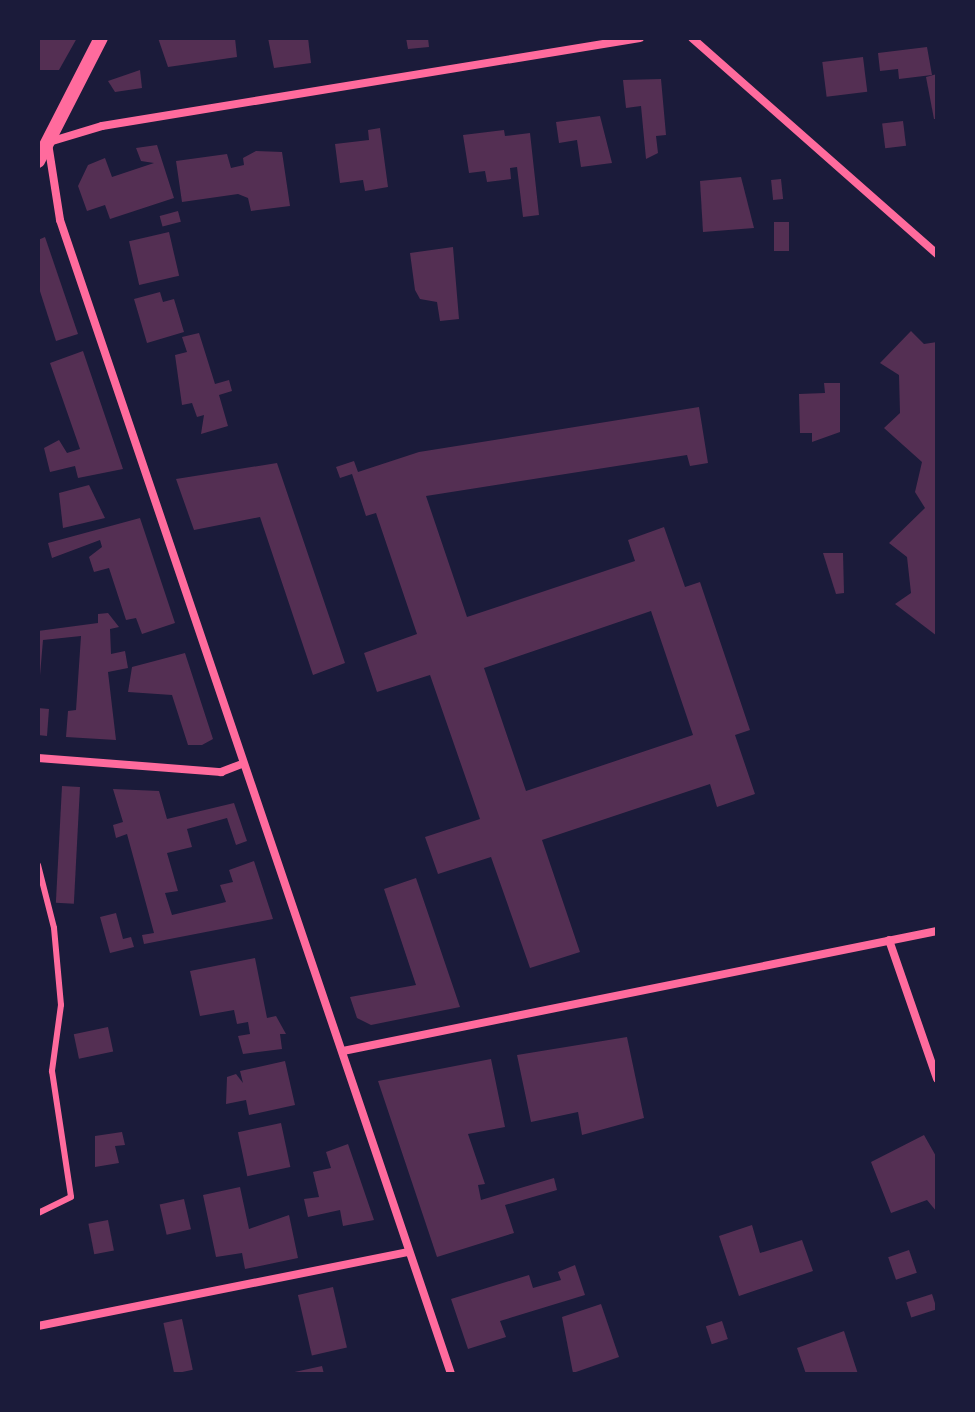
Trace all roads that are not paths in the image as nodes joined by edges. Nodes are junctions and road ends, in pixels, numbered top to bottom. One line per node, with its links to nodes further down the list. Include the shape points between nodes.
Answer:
1 (101, 38): 4 (street)
2 (640, 38): 4 (street)
3 (692, 38): 6 (street)
4 (43, 139): 5 (street); 8 (street, via 60,220)
5 (38, 161)
6 (937, 254)
7 (38, 758): 8 (street, via 221,772)
8 (242, 764): 12 (street)
9 (38, 865): 14 (lane, via 54,928 61,1005 52,1071 71,1197)
10 (937, 931): 11 (street)
11 (889, 940): 12 (street); 13 (street)
12 (343, 1051): 15 (street)
13 (937, 1079)
14 (38, 1213)
15 (409, 1252): 16 (street); 17 (street)
16 (38, 1326)
17 (451, 1374)

